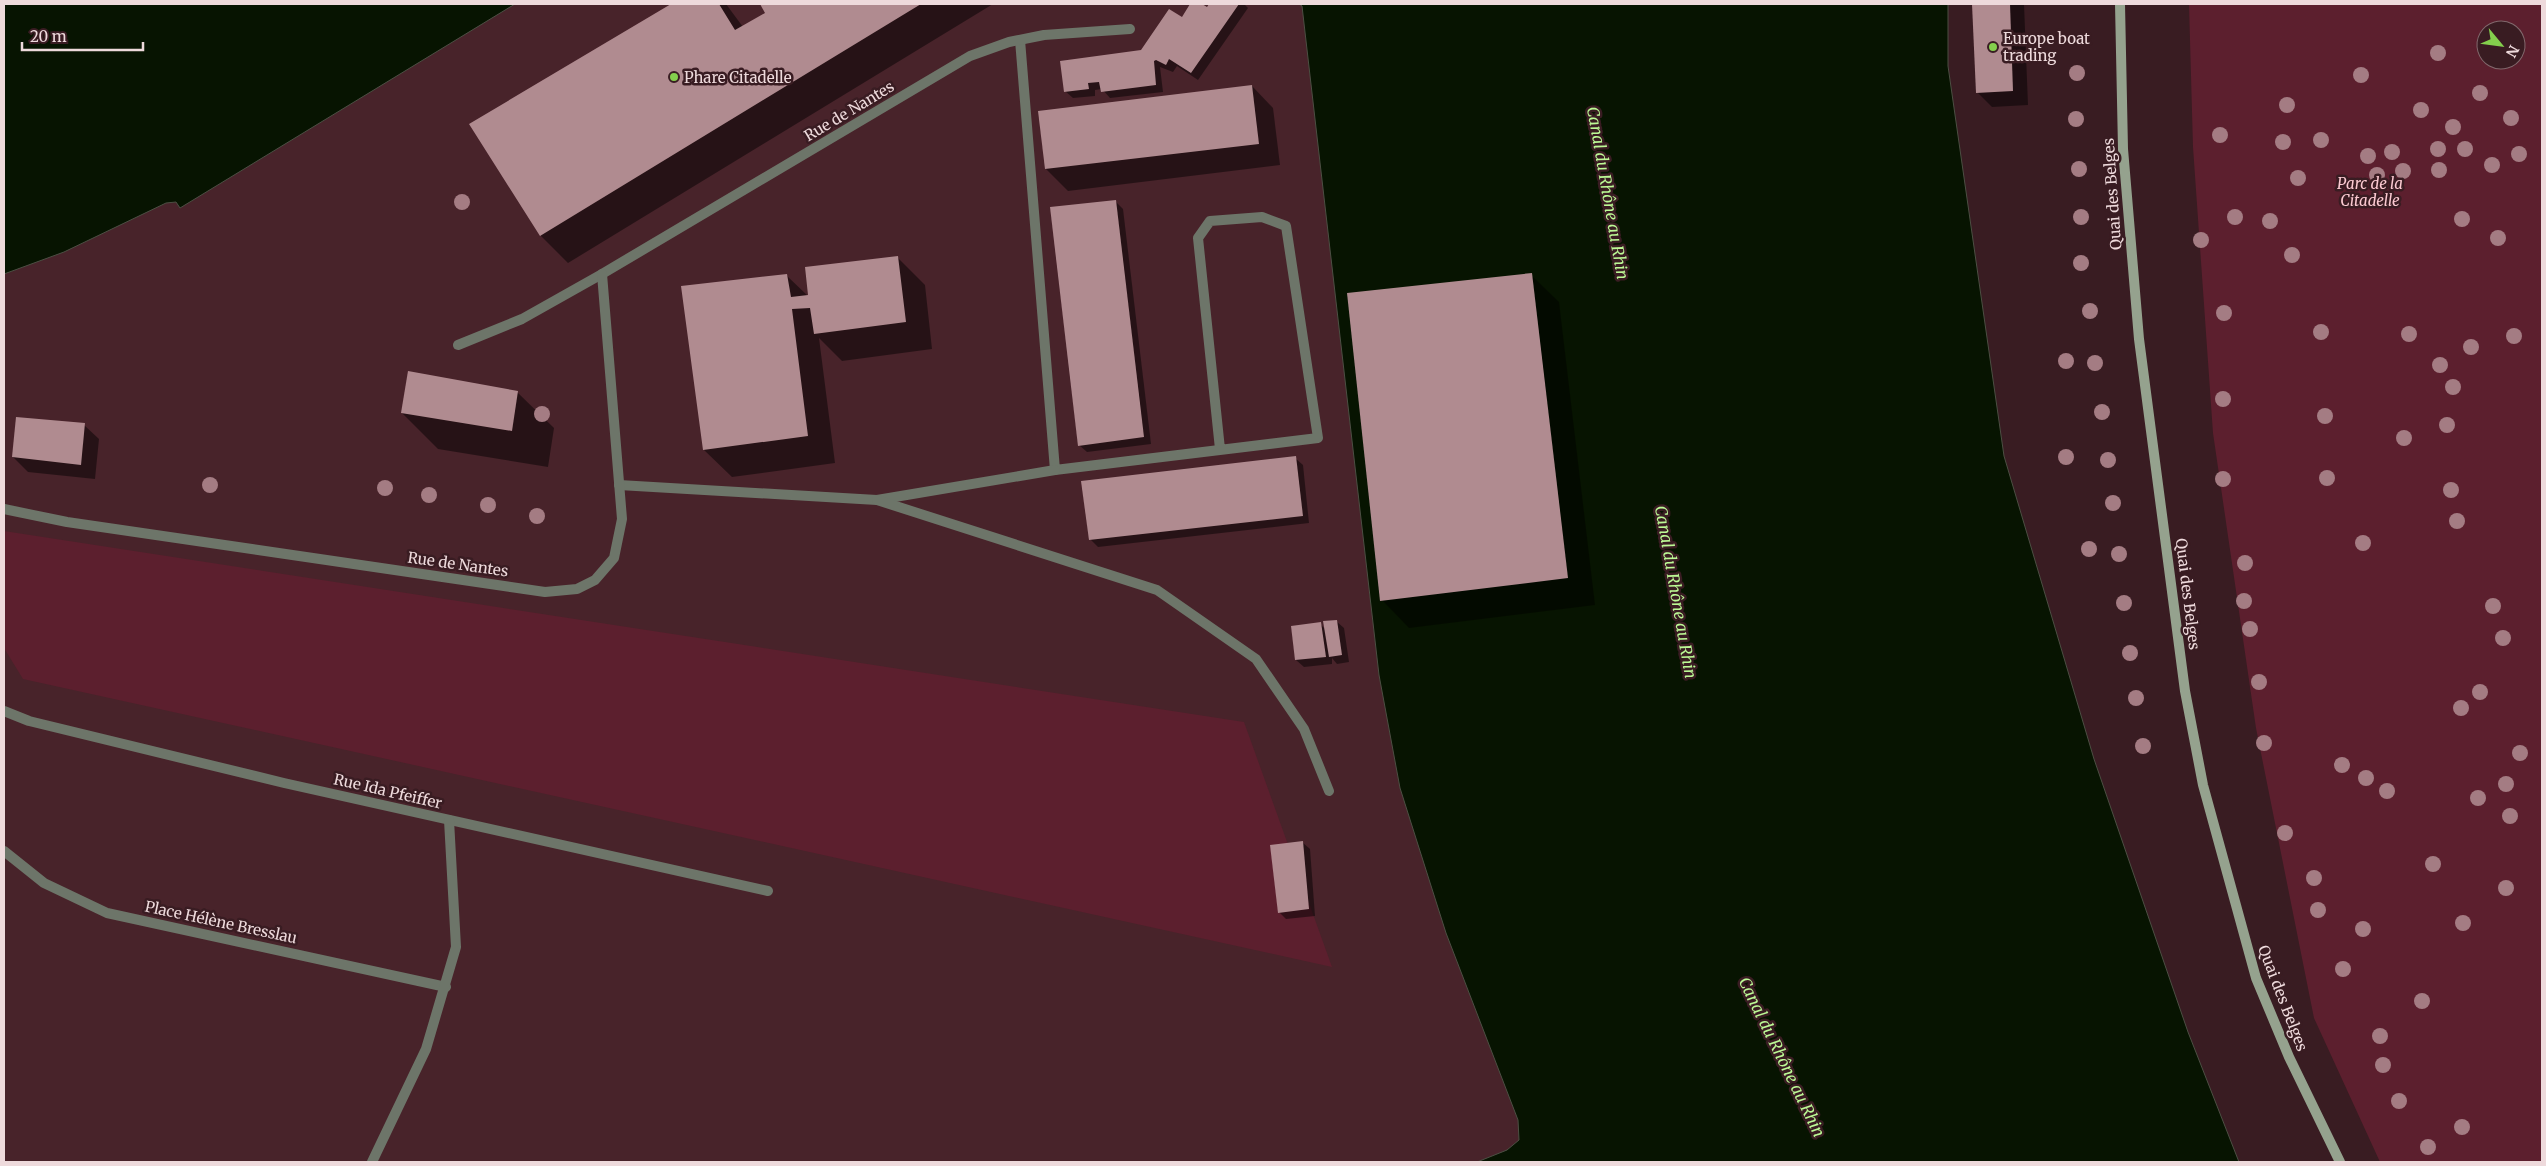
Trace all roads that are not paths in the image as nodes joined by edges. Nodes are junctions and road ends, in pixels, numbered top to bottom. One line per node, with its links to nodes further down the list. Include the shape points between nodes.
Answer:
1 (2120, 4): 18 (main road, Quai des Belges, via 2123,149 2139,339 2185,691 2203,785 2256,978 2289,1057)
2 (1130, 29): 3 (street, Rue de Nantes)
3 (1020, 40): 4 (street, Rue de Nantes, via 970,56); 7 (street)
4 (602, 274): 5 (street, Rue de Nantes, via 522,319); 8 (street, Rue de Nantes)
5 (458, 345)
6 (1220, 449): 6 (street, via 1318,438 1286,226 1262,217 1210,221 1198,238); 7 (street)
7 (1055, 470): 9 (street)
8 (619, 485): 9 (street); 10 (street, Rue de Nantes, via 622,519 614,558 595,580 577,589 545,592 67,522)
9 (877, 500): 12 (street, via 1157,590 1256,658 1304,729)
10 (4, 509)
11 (4, 711): 13 (street, Rue Ida Pfeiffer, via 29,722)
12 (1329, 791)
13 (449, 820): 15 (street, Rue Ida Pfeiffer); 16 (street, via 456,947)
14 (4, 851): 16 (street, Place Hélène Bresslau, via 44,883 107,913)
15 (768, 891)
16 (446, 987): 17 (street, via 426,1049)
17 (372, 1162)
18 (2340, 1162)

